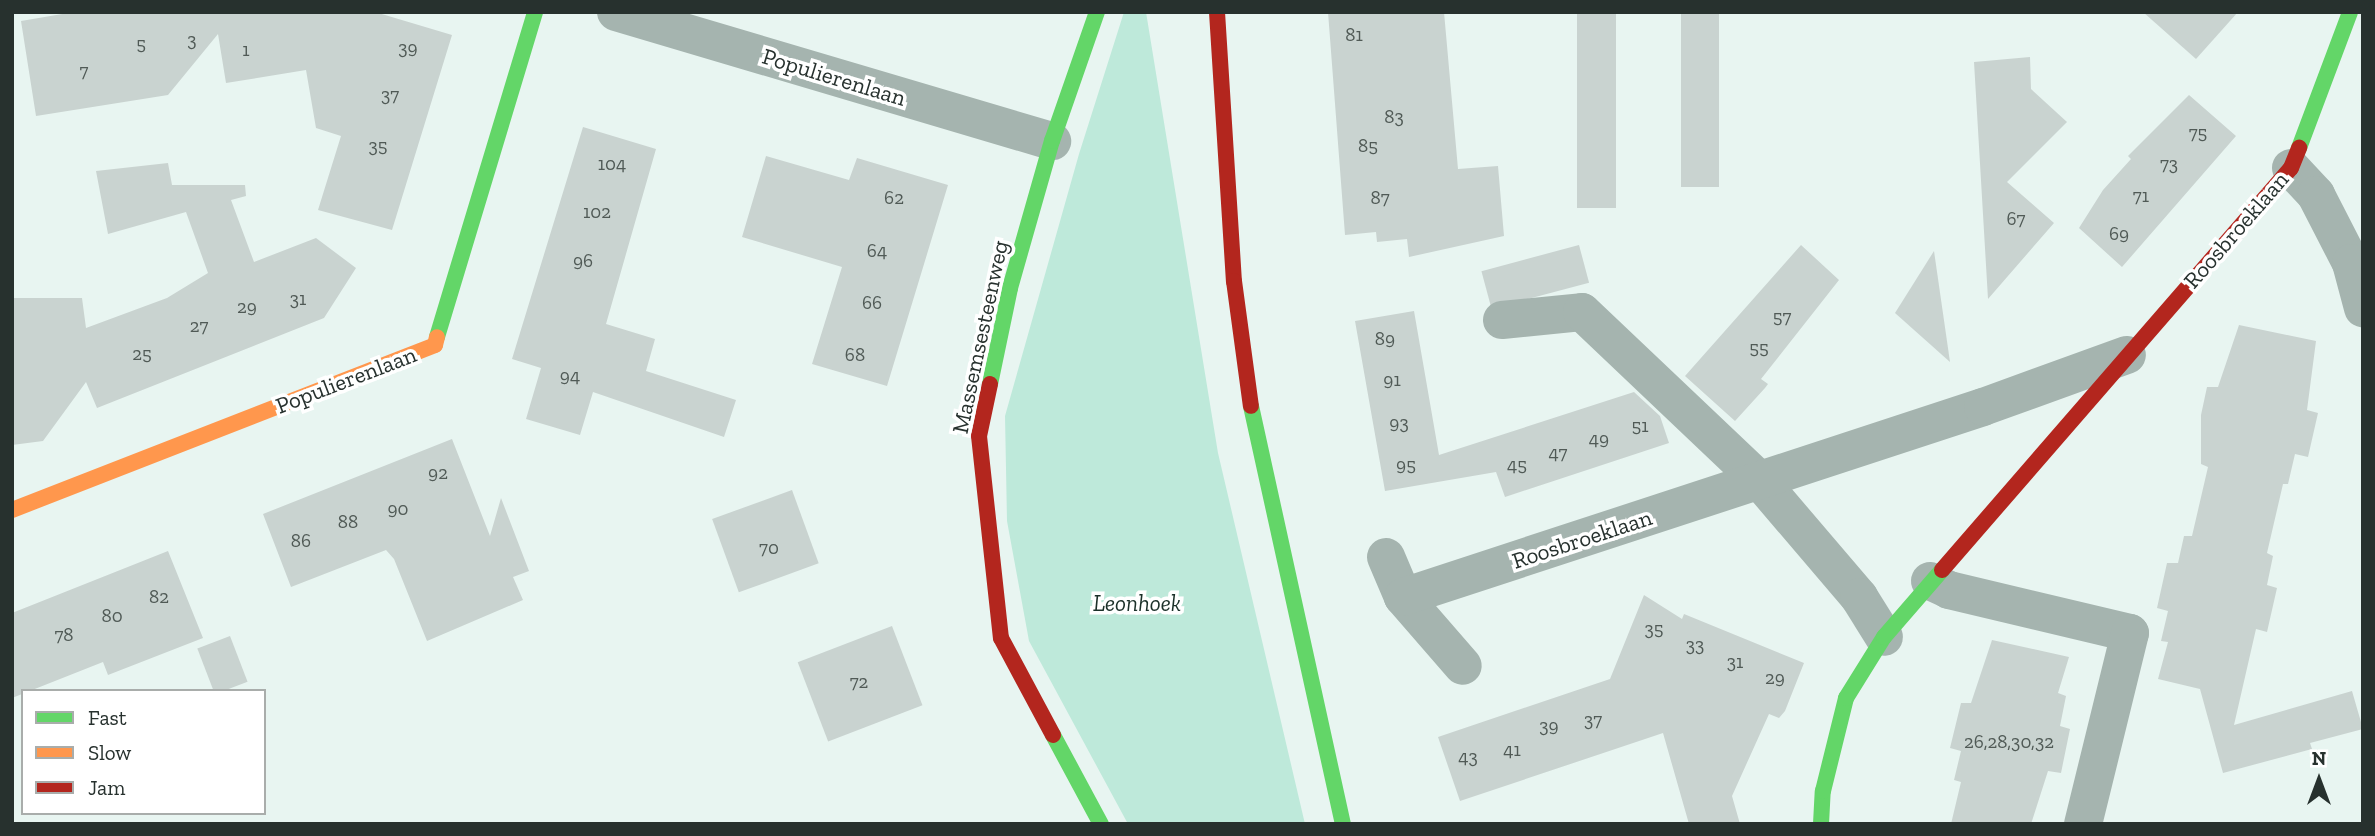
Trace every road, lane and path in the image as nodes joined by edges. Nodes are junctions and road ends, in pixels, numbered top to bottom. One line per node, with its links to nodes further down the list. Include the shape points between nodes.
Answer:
1 (535, 12): 12 (street, Populierenlaan, via 435,345)
2 (617, 12): 6 (street, Populierenlaan)
3 (1097, 12): 6 (street, Massemsesteenweg)
4 (1217, 12): 19 (street, via 1234,281 1251,405)
5 (2350, 12): 7 (street, Roosbroeklaan)
6 (1052, 141): 18 (street, Massemsesteenweg, via 1010,288 979,436 1001,638)
7 (2291, 168): 8 (street, via 2316,195 2351,263); 10 (street, Roosbroeklaan)
8 (2363, 308)
9 (1502, 320): 11 (street, via 1582,313)
10 (2127, 355): 11 (street, Roosbroeklaan); 14 (street, Roosbroeklaan)
11 (1760, 481): 15 (street, Roosbroeklaan); 16 (street, via 1859,597)
12 (12, 510)
13 (1385, 557): 15 (street)
14 (1930, 581): 16 (street, Roosbroeklaan); 21 (street, via 1949,590 2130,633)
15 (1403, 597): 17 (street)
16 (1884, 637): 20 (street, Roosbroeklaan, via 1846,698 1823,791)
17 (1463, 666)
18 (1101, 824)
19 (1343, 824)
20 (1821, 824)
21 (2082, 824)

